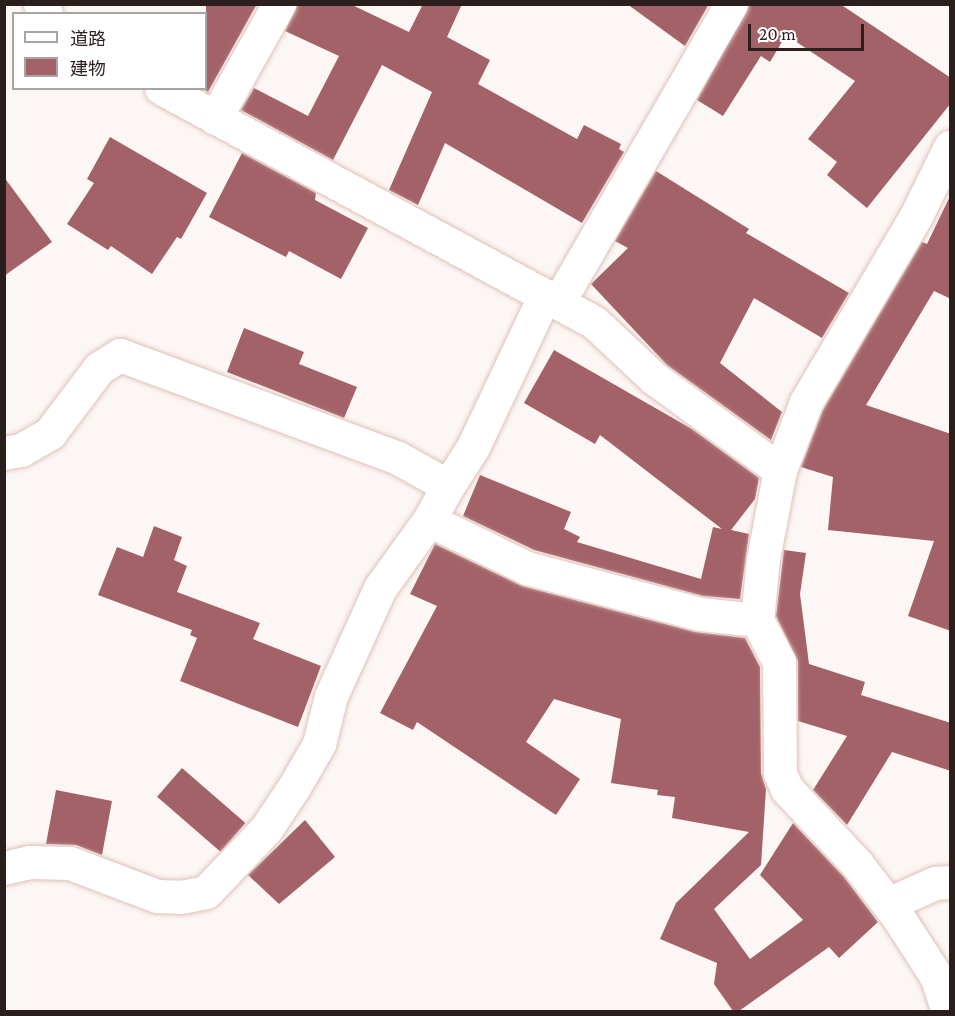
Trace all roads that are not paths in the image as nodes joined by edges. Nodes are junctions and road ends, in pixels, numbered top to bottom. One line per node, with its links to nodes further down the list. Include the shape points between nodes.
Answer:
1 (279, 4): 4 (street)
2 (731, 4): 6 (street)
3 (166, 90): 4 (street)
4 (215, 118): 6 (street)
5 (951, 147): 8 (street, via 916,216 806,402)
6 (552, 298): 8 (street, via 594,322 655,379); 9 (street)
7 (4, 453): 9 (street, via 21,450 50,433 99,369 120,355 387,454)
8 (780, 470): 11 (street, via 763,559)
9 (448, 486): 10 (street)
10 (429, 520): 11 (street, via 527,568 655,604); 12 (street, via 380,588 331,696 319,744 294,787 266,829 206,892 157,896 70,863 30,862)
11 (757, 620): 14 (street, via 779,662 780,773 787,789)
12 (4, 868)
13 (951, 882): 14 (street, via 935,883)
14 (888, 904): 15 (street, via 936,976)
15 (948, 1011)

